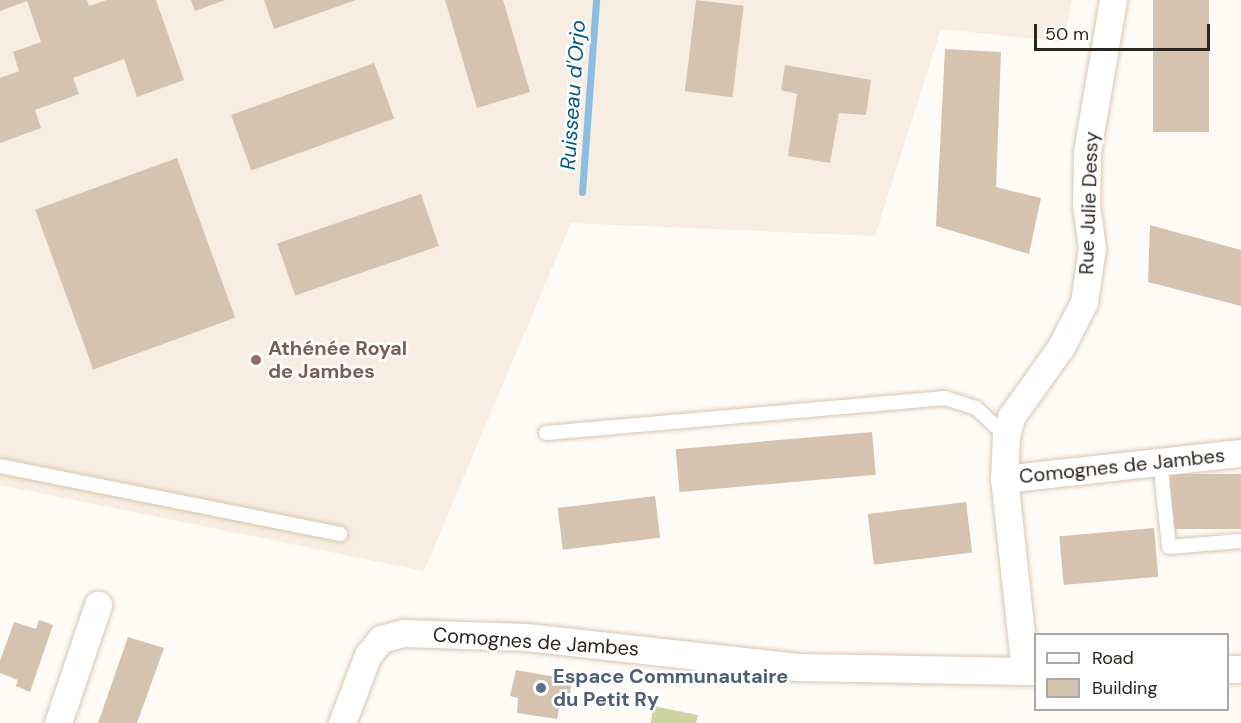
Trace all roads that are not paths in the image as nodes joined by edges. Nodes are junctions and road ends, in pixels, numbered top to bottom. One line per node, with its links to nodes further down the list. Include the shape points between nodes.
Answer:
1 (1113, 0): 3 (street, Rue Julie Dessy, via 1087,152 1086,205 1092,248 1084,302 1061,347 1011,417)
2 (546, 433): 3 (lane, via 945,399 976,408)
3 (1006, 436): 7 (street, Rue Julie Dessy)
4 (1241, 453): 5 (street, Comognes de Jambes)
5 (1160, 461): 7 (street, Comognes de Jambes); 9 (lane, via 1169,547)
6 (0, 466): 8 (lane)
7 (1004, 479): 11 (street, Rue Julie Dessy)
8 (340, 534)
9 (1241, 541)
10 (98, 605): 12 (street)
11 (1030, 671): 13 (street, Comognes de Jambes, via 797,667 526,638 404,633 381,639 368,655)
12 (58, 723)
13 (342, 723)

